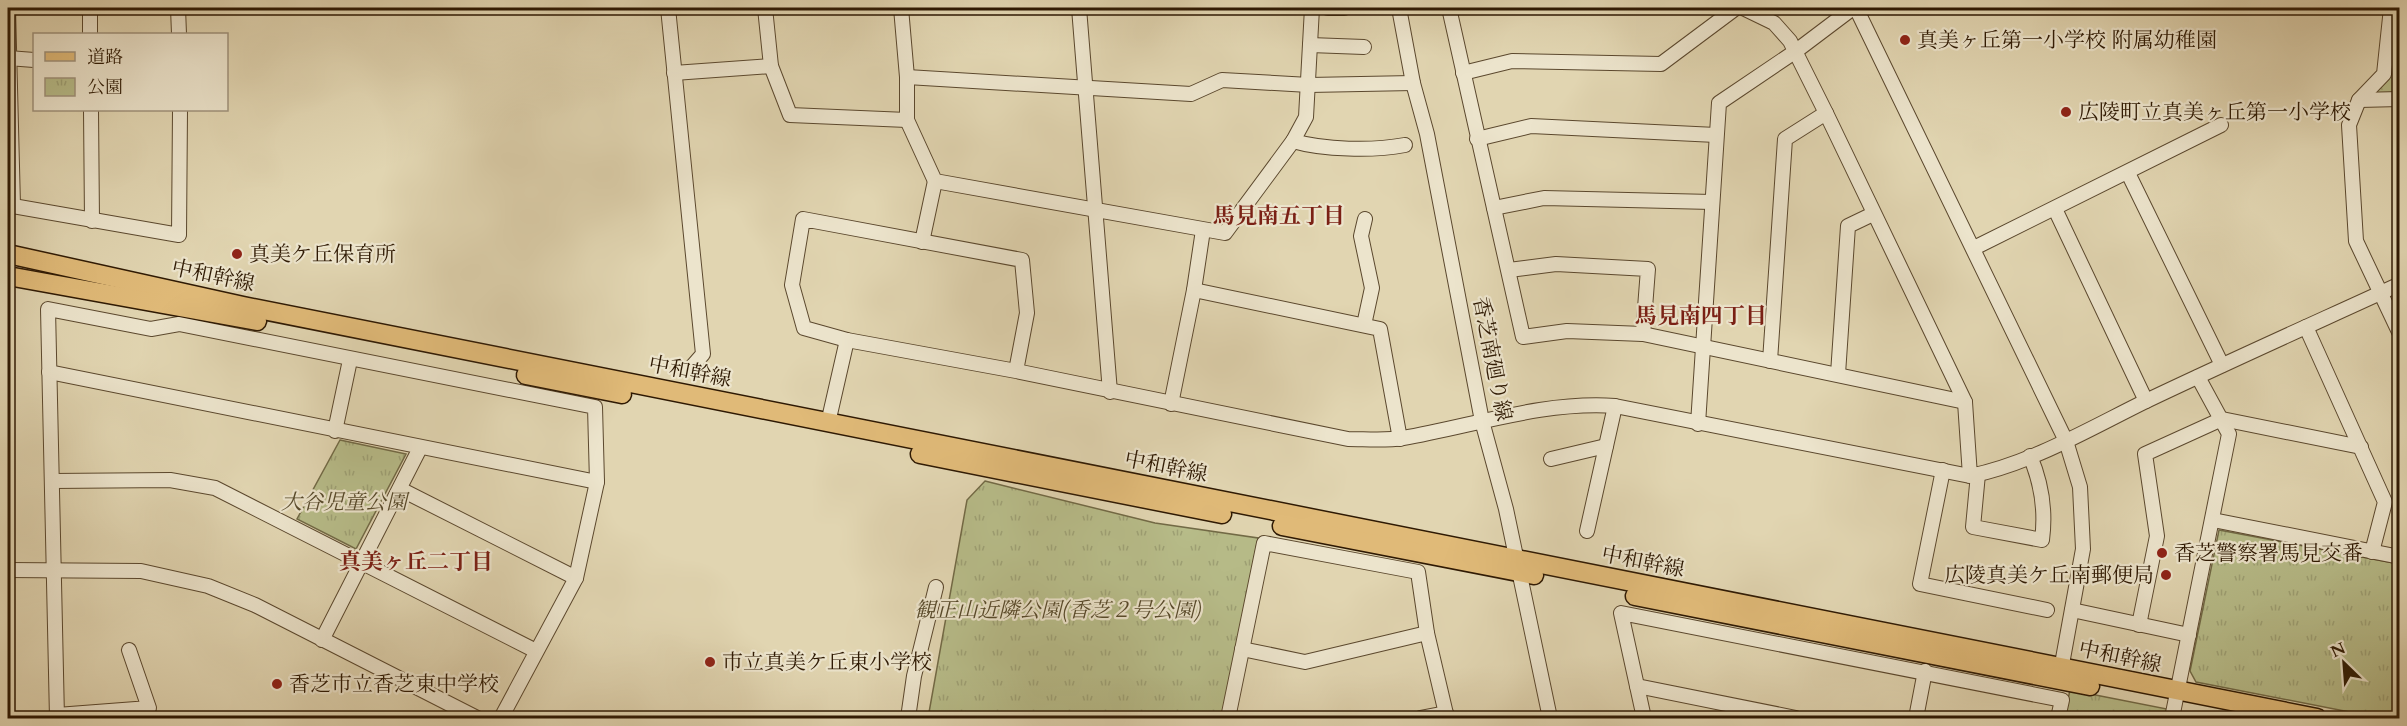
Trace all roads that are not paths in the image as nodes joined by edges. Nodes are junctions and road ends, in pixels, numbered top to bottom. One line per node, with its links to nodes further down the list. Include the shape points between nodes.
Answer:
1 (8, 8): 22 (street)
2 (90, 8): 17 (street)
3 (178, 8): 18 (street)
4 (668, 8): 25 (street)
5 (765, 8): 24 (street)
6 (901, 8): 27 (street)
7 (1079, 8): 30 (street)
8 (1312, 8): 19 (street)
9 (1328, 8): 10 (street)
10 (1344, 8)
11 (1399, 8): 28 (street, 香芝南廻り線)
12 (1449, 8): 26 (street)
13 (1736, 8): 26 (street, via 1661,64 1512,61)
14 (1743, 8): 21 (street, via 1774,23)
15 (1855, 8): 21 (street); 53 (street)
16 (2391, 8): 32 (street, via 2384,74)
17 (90, 33)
18 (179, 33)
19 (1311, 45): 20 (street); 29 (street)
20 (1364, 47)
21 (1796, 51): 35 (street); 38 (street, via 1719,103)
22 (8, 58): 23 (street); 50 (street, via 13,206)
23 (33, 60)
24 (771, 66): 25 (street); 36 (street, via 790,115)
25 (674, 73): 69 (street, via 703,354)
26 (1463, 73): 39 (street)
27 (907, 77): 30 (street); 36 (street)
28 (1413, 83): 29 (street); 80 (street, 香芝南廻り線, via 1427,134)
29 (1309, 85): 30 (street, via 1222,80 1191,94); 40 (street, via 1306,117)
30 (1084, 88): 47 (street)
31 (2400, 99): 32 (street)
32 (2359, 100): 59 (street, via 2349,125 2356,241)
33 (91, 111): 50 (street)
34 (180, 111): 50 (street, via 179,235)
35 (1826, 114): 48 (street); 67 (street, via 1785,139)
36 (907, 120): 43 (street)
37 (2221, 126): 42 (street)
38 (1716, 135): 39 (street, via 1531,126); 44 (street)
39 (1477, 139): 45 (street)
40 (1293, 141): 41 (street, via 1385,149); 51 (street, via 1226,233)
41 (1405, 145)
42 (2128, 173): 46 (street); 68 (street)
43 (935, 181): 47 (street); 52 (street)
44 (1712, 202): 45 (street, via 1544,198); 65 (street)
45 (1494, 208): 55 (street)
46 (2055, 209): 53 (street); 75 (street)
47 (1094, 210): 51 (street); 74 (street)
48 (1873, 214): 72 (street, via 1848,226); 76 (street)
49 (1365, 219): 60 (street, via 1361,236 1372,288)
50 (92, 221)
51 (1203, 230): 58 (street)
52 (922, 242): 64 (street, via 803,219 792,285 804,328); 70 (street, via 1022,260 1027,313)
53 (1974, 248): 85 (street)
54 (8, 254): 81 (main road, 中和幹線, via 243,306)
55 (1509, 270): 62 (street, via 1523,337 1567,331); 62 (street, via 1556,264 1648,269)
56 (8, 276): 101 (main road, 中和幹線)
57 (2400, 284): 59 (street)
58 (1194, 290): 60 (street); 77 (street)
59 (2379, 293): 61 (street); 63 (street)
60 (1364, 325): 84 (street, via 1380,329)
61 (2306, 327): 68 (street); 87 (street)
62 (1643, 334): 65 (street)
63 (2400, 334)
64 (847, 340): 70 (street); 81 (street)
65 (1703, 347): 67 (street); 82 (street)
66 (350, 360): 71 (street, via 179,324 151,329 48,309); 83 (street); 94 (street, via 595,407)
67 (1770, 361): 72 (street)
68 (2222, 365): 73 (street)
69 (689, 370)
70 (1016, 371): 74 (street)
71 (49, 372): 83 (street); 93 (street)
72 (1838, 374): 76 (street)
73 (2198, 377): 75 (street); 79 (street)
74 (1110, 392): 77 (street)
75 (2146, 401): 85 (street)
76 (1965, 402): 92 (street)
77 (1171, 404): 84 (street, via 1348,439)
78 (1615, 406): 80 (street, via 1559,407); 82 (street); 86 (street)
79 (2222, 420): 87 (street); 96 (street, via 2229,434); 108 (street, via 2145,454 2157,536)
80 (1482, 422): 84 (street); 101 (street, 香芝南廻り線, via 1506,509)
81 (828, 423): 101 (main road, 中和幹線)
82 (1698, 424): 91 (street)
83 (335, 431): 88 (street)
84 (1400, 439)
85 (2066, 441): 89 (street); 107 (street, via 2080,488 2083,549)
86 (1606, 446): 90 (street); 97 (street)
87 (2361, 447): 98 (street, via 2385,502)
88 (420, 448): 94 (street); 95 (street)
89 (2030, 456): 92 (street); 92 (street, via 2043,498 2042,540 1973,527)
90 (1551, 459)
91 (1942, 470): 92 (street); 106 (street, via 1920,584)
92 (1974, 475)
93 (52, 481): 100 (street, via 170,480 215,488); 102 (street)
94 (597, 482): 104 (street)
95 (400, 489): 100 (street); 104 (street)
96 (2213, 520): 98 (street); 110 (street)
97 (1587, 531)
98 (2372, 552): 99 (street)
99 (2400, 556)
100 (361, 562): 111 (street); 114 (street)
101 (1516, 565): 116 (main road, 中和幹線); 127 (street, 香芝南廻り線)
102 (54, 568): 103 (street); 111 (street, via 141,571 208,586); 121 (street)
103 (8, 570)
104 (576, 578): 114 (street)
105 (936, 587): 124 (street)
106 (2047, 610)
107 (2072, 610): 108 (street); 116 (street)
108 (2139, 625): 110 (street)
109 (1426, 633): 112 (street, via 1305,662); 112 (street, via 1418,572 1264,543); 120 (street)
110 (2189, 635): 118 (street)
111 (322, 640): 122 (street)
112 (1242, 649): 125 (street)
113 (129, 651): 119 (street, via 149,708)
114 (536, 651): 123 (street)
115 (1925, 671): 117 (street, via 1621,613); 130 (street); 131 (street, via 2062,700)
116 (2061, 674): 118 (main road, 中和幹線)
117 (1637, 686): 128 (street); 129 (street)
118 (2176, 705): 132 (main road, 中和幹線); 133 (main road, 中和幹線)
119 (113, 715): 121 (street)
120 (1446, 716): 126 (street)
121 (57, 717)
122 (477, 718)
123 (501, 718)
124 (908, 718)
125 (1228, 718)
126 (1420, 718)
127 (1550, 718)
128 (1644, 718)
129 (1796, 718)
130 (1916, 718)
131 (2058, 718)
132 (2254, 718)
133 (2317, 718)

